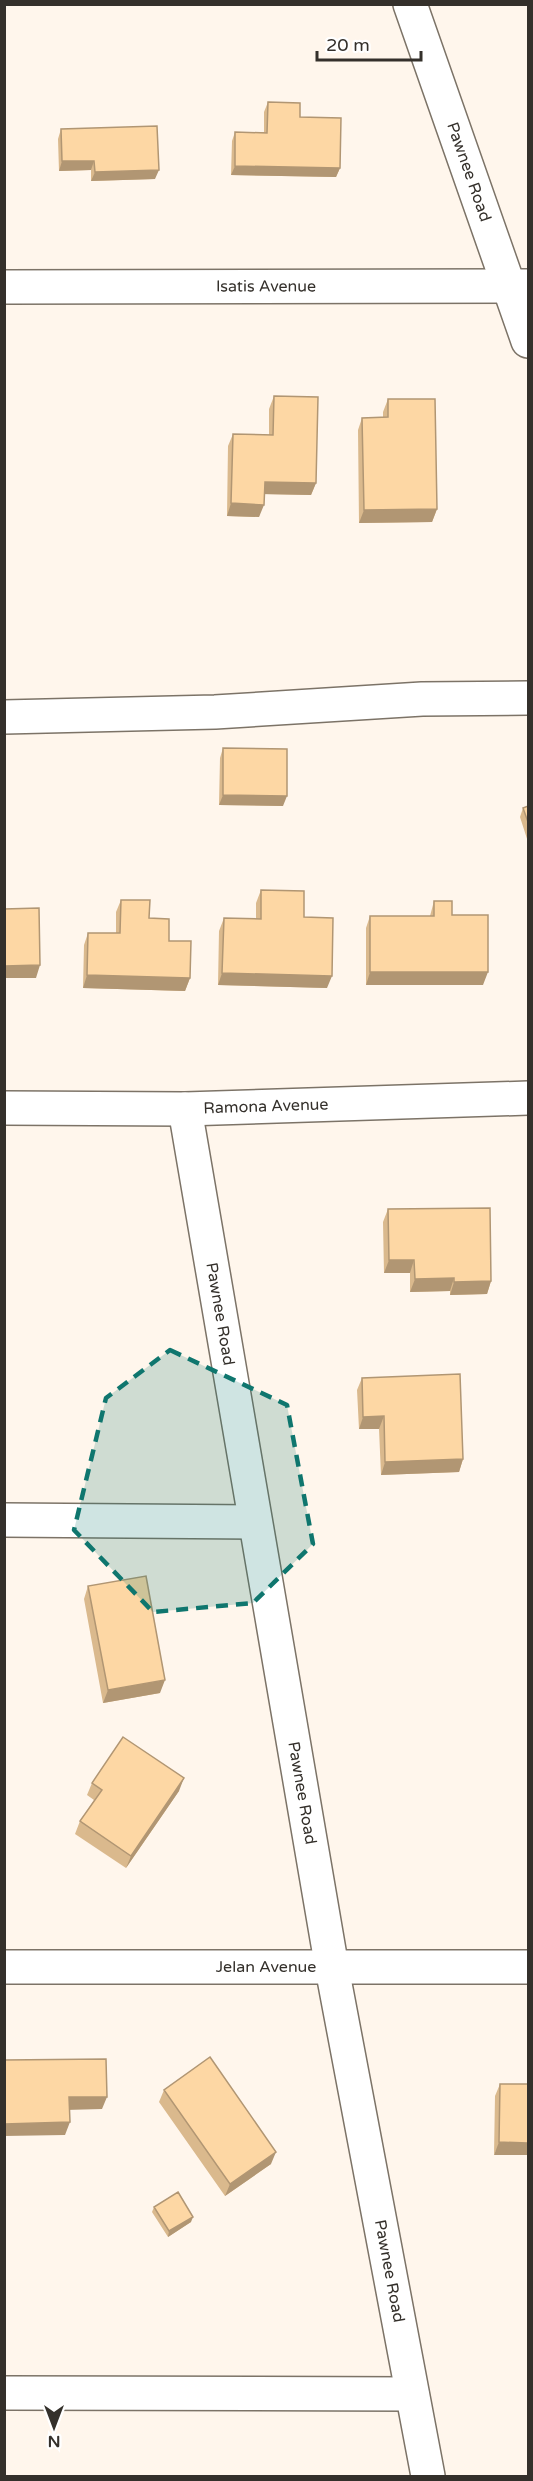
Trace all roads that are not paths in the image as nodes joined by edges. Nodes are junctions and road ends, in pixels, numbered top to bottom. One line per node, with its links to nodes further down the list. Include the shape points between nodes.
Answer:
1 (411, 4): 2 (street, Pawnee Road)
2 (519, 286): 3 (street, Isatis Avenue); 4 (street, Pawnee Road)
3 (4, 287)
4 (528, 341)
5 (528, 698): 6 (street)
6 (4, 717)
7 (528, 1098): 9 (street, Ramona Avenue)
8 (4, 1108): 9 (street, Ramona Avenue)
9 (185, 1109): 11 (street, Pawnee Road)
10 (4, 1520): 11 (street)
11 (255, 1522): 14 (street, Pawnee Road)
12 (4, 1967): 14 (street, Jelan Avenue)
13 (528, 1967): 14 (street, Jelan Avenue)
14 (332, 1968): 16 (street, Pawnee Road)
15 (4, 2393): 16 (street)
16 (412, 2394): 17 (street, Pawnee Road)
17 (428, 2476)

